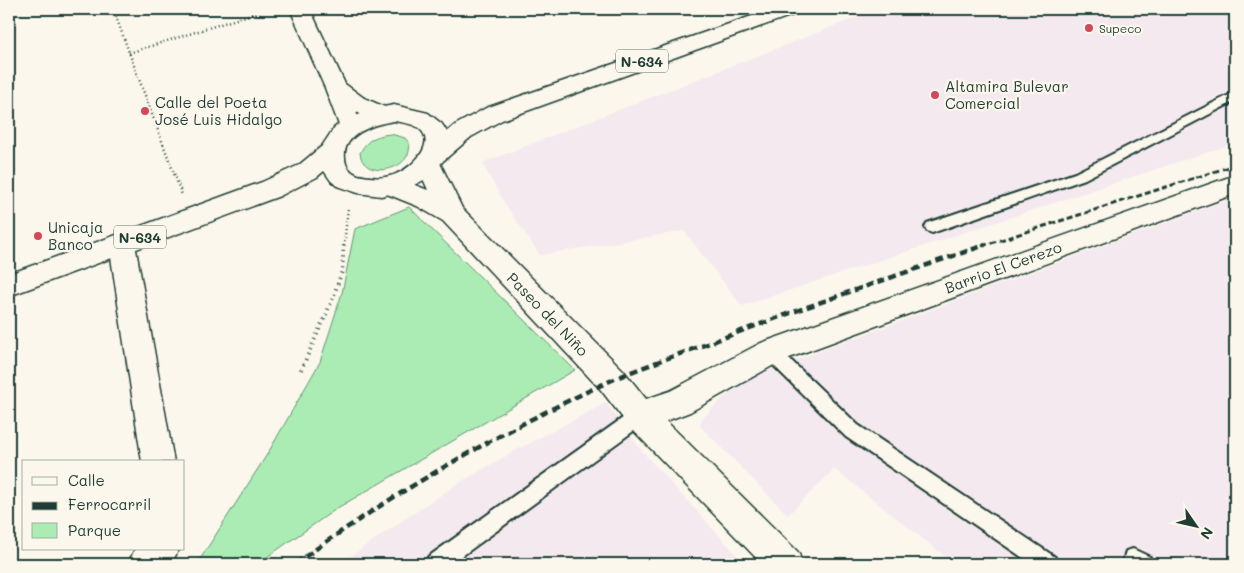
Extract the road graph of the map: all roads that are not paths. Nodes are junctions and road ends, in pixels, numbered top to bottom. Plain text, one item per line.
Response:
1 (300, 9) edge
2 (791, 9) edge
3 (336, 88) junction
4 (1235, 96) edge
5 (379, 114) junction
6 (494, 114) junction
7 (430, 124) junction
8 (350, 127) junction
9 (333, 150) junction
10 (433, 159) junction
11 (350, 182) junction
12 (1235, 184) edge
13 (391, 185) junction
14 (271, 189) junction
15 (452, 214) junction
16 (932, 227) dead end
17 (122, 244) junction
18 (9, 285) edge
19 (771, 352) junction
20 (640, 416) junction
21 (158, 460) edge
22 (161, 550) edge
23 (145, 564) edge
24 (435, 564) edge
25 (786, 564) edge
26 (1048, 564) edge
27 (1131, 564) edge
28 (1143, 564) edge

1 - 3 main road
2 - 6 main road, N-634
3 - 5 main road
3 - 8 main road
4 - 16 lane
5 - 7 main road, N-634
5 - 8 main road, N-634
6 - 7 main road, N-634
6 - 10 main road, N-634
7 - 10 main road
8 - 9 main road, N-634
9 - 11 main road
9 - 14 main road, N-634
10 - 13 main road, N-634
10 - 15 main road, Paseo del Niño
11 - 13 main road, N-634
11 - 14 main road, N-634
12 - 19 main road, Barrio El Cerezo
13 - 15 main road, Paseo del Niño
14 - 17 main road, N-634
15 - 20 main road, Paseo del Niño
17 - 18 main road, N-634
17 - 21 main road
19 - 20 main road, Barrio El Cerezo
19 - 26 lane
20 - 24 lane
20 - 25 main road, Paseo del Niño
22 - 23 main road
27 - 28 lane

